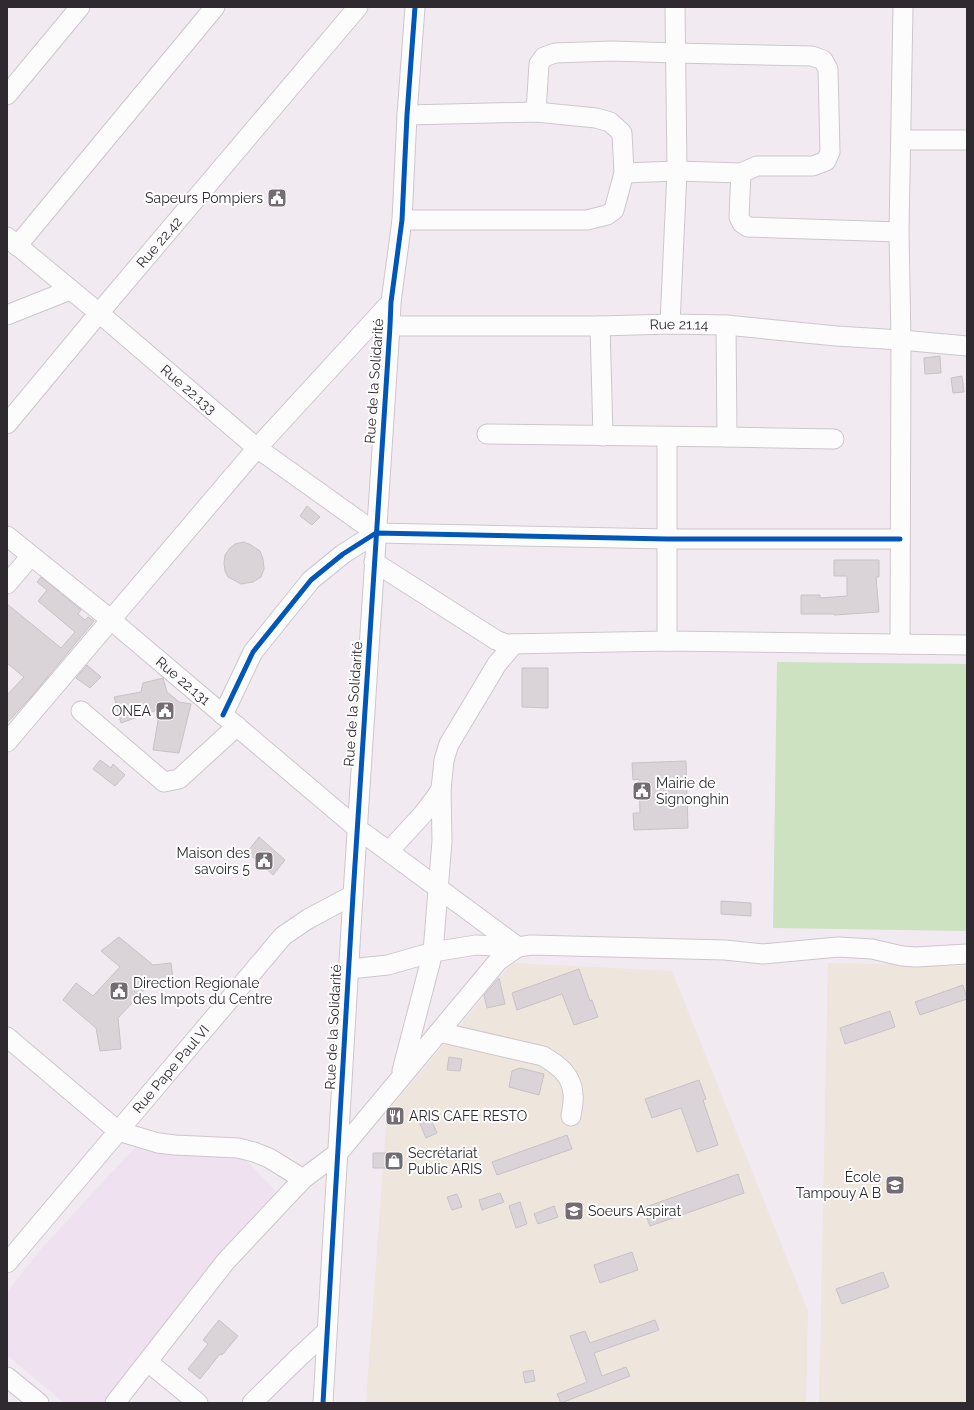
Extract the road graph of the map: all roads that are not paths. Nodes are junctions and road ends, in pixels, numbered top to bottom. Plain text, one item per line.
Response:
1 (80, 7) edge
2 (215, 7) edge
3 (358, 7) edge
4 (415, 7) edge
5 (675, 7) edge
6 (903, 7) edge
7 (676, 54) junction
8 (7, 95) edge
9 (536, 112) junction
10 (407, 115) junction
11 (901, 140) junction
12 (967, 140) edge
13 (677, 171) junction
14 (624, 173) junction
15 (741, 173) junction
16 (402, 220) junction
17 (899, 232) junction
18 (12, 241) edge
19 (70, 290) junction
20 (391, 302) junction
21 (99, 313) junction
22 (7, 314) edge
23 (670, 324) junction
24 (726, 325) junction
25 (390, 326) junction
26 (600, 326) junction
27 (901, 340) junction
28 (967, 346) edge
29 (7, 424) edge
30 (487, 434) dead end
31 (603, 436) junction
32 (667, 437) junction
33 (727, 437) junction
34 (834, 440) dead end
35 (256, 448) junction
36 (376, 532) junction
37 (7, 536) edge
38 (667, 539) junction
39 (900, 539) junction
40 (31, 556) junction
41 (374, 562) junction
42 (7, 584) edge
43 (110, 619) junction
44 (667, 641) junction
45 (514, 644) junction
46 (900, 644) junction
47 (967, 645) edge
48 (81, 711) dead end
49 (230, 721) junction
50 (7, 742) edge
51 (440, 789) junction
52 (358, 829) junction
53 (389, 851) junction
54 (439, 888) junction
55 (353, 895) junction
56 (518, 947) junction
57 (433, 952) junction
58 (967, 954) edge
59 (349, 969) junction
60 (439, 1032) junction
61 (7, 1037) edge
62 (401, 1077) junction
63 (571, 1116) dead end
64 (118, 1131) junction
65 (339, 1152) junction
66 (303, 1179) junction
67 (7, 1263) edge
68 (326, 1332) junction
69 (148, 1362) junction
70 (7, 1376) edge
71 (39, 1403) edge
72 (115, 1403) edge
73 (198, 1403) edge
74 (252, 1403) edge
75 (323, 1403) edge

1 - 8 street
2 - 18 street
3 - 21 street, Rue 22.42
4 - 10 street, Rue de la Solidarité
5 - 7 street
6 - 11 street
7 - 9 street
7 - 13 street
7 - 15 street
9 - 10 street
9 - 14 street
10 - 16 street, Rue de la Solidarité
11 - 12 street
11 - 17 street
13 - 14 street
13 - 15 street
13 - 23 street
14 - 16 street
15 - 17 street
16 - 20 street, Rue de la Solidarité
17 - 27 street
18 - 19 street, Rue 22.133
19 - 21 street, Rue 22.133
19 - 22 street
20 - 25 street, Rue de la Solidarité
20 - 35 street
21 - 29 street, Rue 22.42
21 - 35 street, Rue 22.133
23 - 24 street, Rue 21.14
23 - 26 street, Rue 21.14
24 - 27 street, Rue 21.14
24 - 33 street
25 - 26 street, Rue 21.14
25 - 36 street, Rue de la Solidarité
26 - 31 street
27 - 28 street, Rue 21.14
27 - 39 street
30 - 31 street
31 - 32 street
32 - 33 street
32 - 38 street
33 - 34 street
35 - 36 street, Rue 22.133
35 - 43 street
36 - 38 street
36 - 41 street, Rue de la Solidarité
36 - 49 street
37 - 40 street, Rue 22.131
38 - 39 street
38 - 44 street
39 - 46 street
40 - 42 street
40 - 43 street, Rue 22.131
41 - 45 street
41 - 52 street, Rue de la Solidarité
43 - 49 street, Rue 22.131
43 - 50 street
44 - 45 street
44 - 46 street
45 - 51 street
46 - 47 street
48 - 49 street
49 - 52 street, Rue 22.131
51 - 53 street
51 - 54 street
52 - 53 street, Rue 22.131
52 - 55 street, Rue de la Solidarité
53 - 54 street, Rue 22.131
54 - 56 street, Rue 22.131
54 - 57 street
55 - 59 street, Rue de la Solidarité
55 - 64 street, Rue Pape Paul VI
56 - 57 street
56 - 58 street
56 - 60 street
57 - 59 street
57 - 62 street
59 - 65 street, Rue de la Solidarité
60 - 62 street
60 - 63 street
61 - 64 street
62 - 65 street
64 - 66 street
64 - 67 street, Rue Pape Paul VI
65 - 66 street
65 - 68 street, Rue de la Solidarité
66 - 69 street
68 - 74 street
68 - 75 street, Rue de la Solidarité
69 - 72 street
69 - 73 street
70 - 71 street

